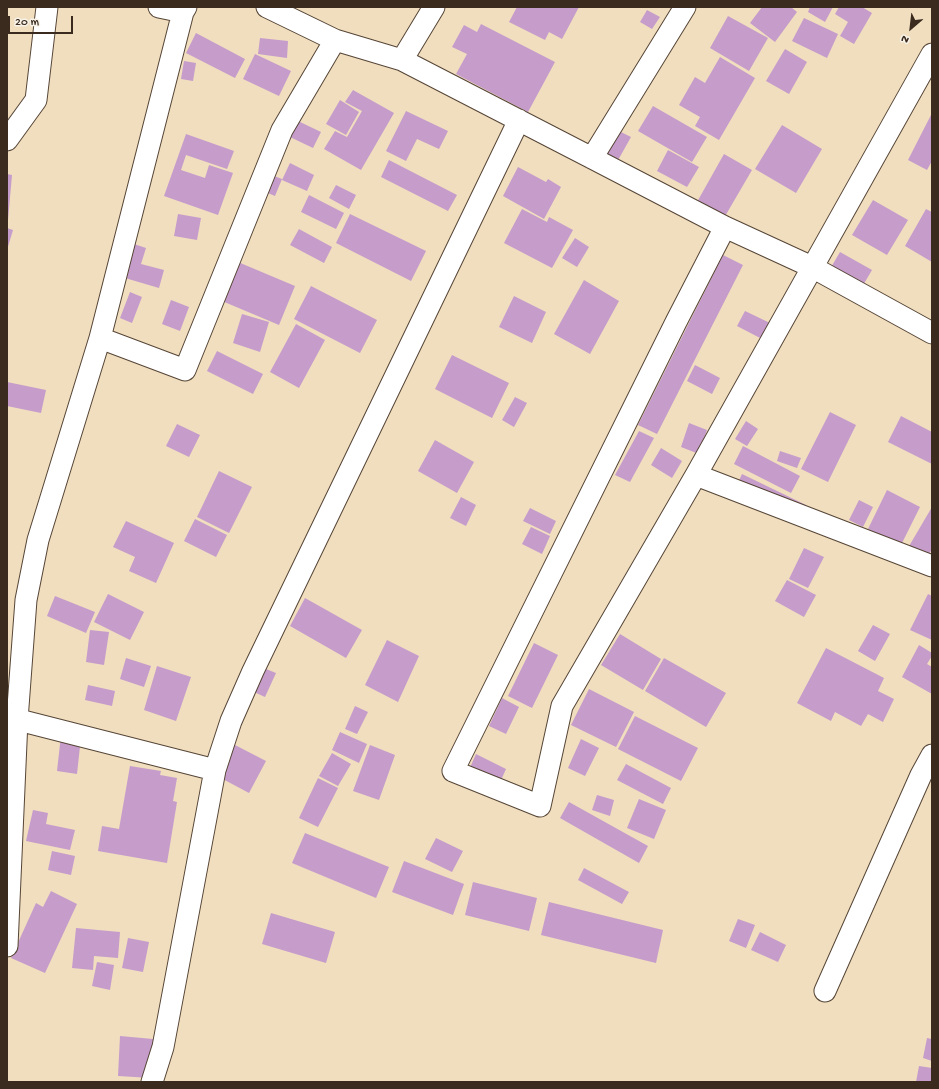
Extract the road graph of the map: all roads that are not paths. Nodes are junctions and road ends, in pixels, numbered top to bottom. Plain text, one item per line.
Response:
1 (46, 7) edge
2 (159, 7) edge
3 (267, 7) edge
4 (434, 7) edge
5 (685, 7) edge
6 (184, 10) edge
7 (335, 40) junction
8 (932, 54) edge
9 (402, 60) junction
10 (518, 120) junction
11 (7, 140) edge
12 (592, 158) junction
13 (724, 227) junction
14 (812, 267) junction
15 (932, 333) edge
16 (100, 338) junction
17 (696, 474) junction
18 (932, 566) edge
19 (12, 718) edge
20 (932, 755) edge
21 (215, 770) junction
22 (927, 778) edge
23 (7, 946) edge
24 (825, 991) dead end
25 (152, 1082) edge

1 - 11 street
2 - 6 street
3 - 7 street
4 - 9 street
5 - 12 street
6 - 16 street
7 - 9 street
7 - 16 street
8 - 14 street
9 - 10 street
10 - 12 street
10 - 21 street
12 - 13 street
13 - 14 street
13 - 17 street
14 - 15 street
14 - 17 street
16 - 19 street
17 - 18 street
19 - 21 street
19 - 23 street
20 - 22 street
21 - 25 street
22 - 24 street

